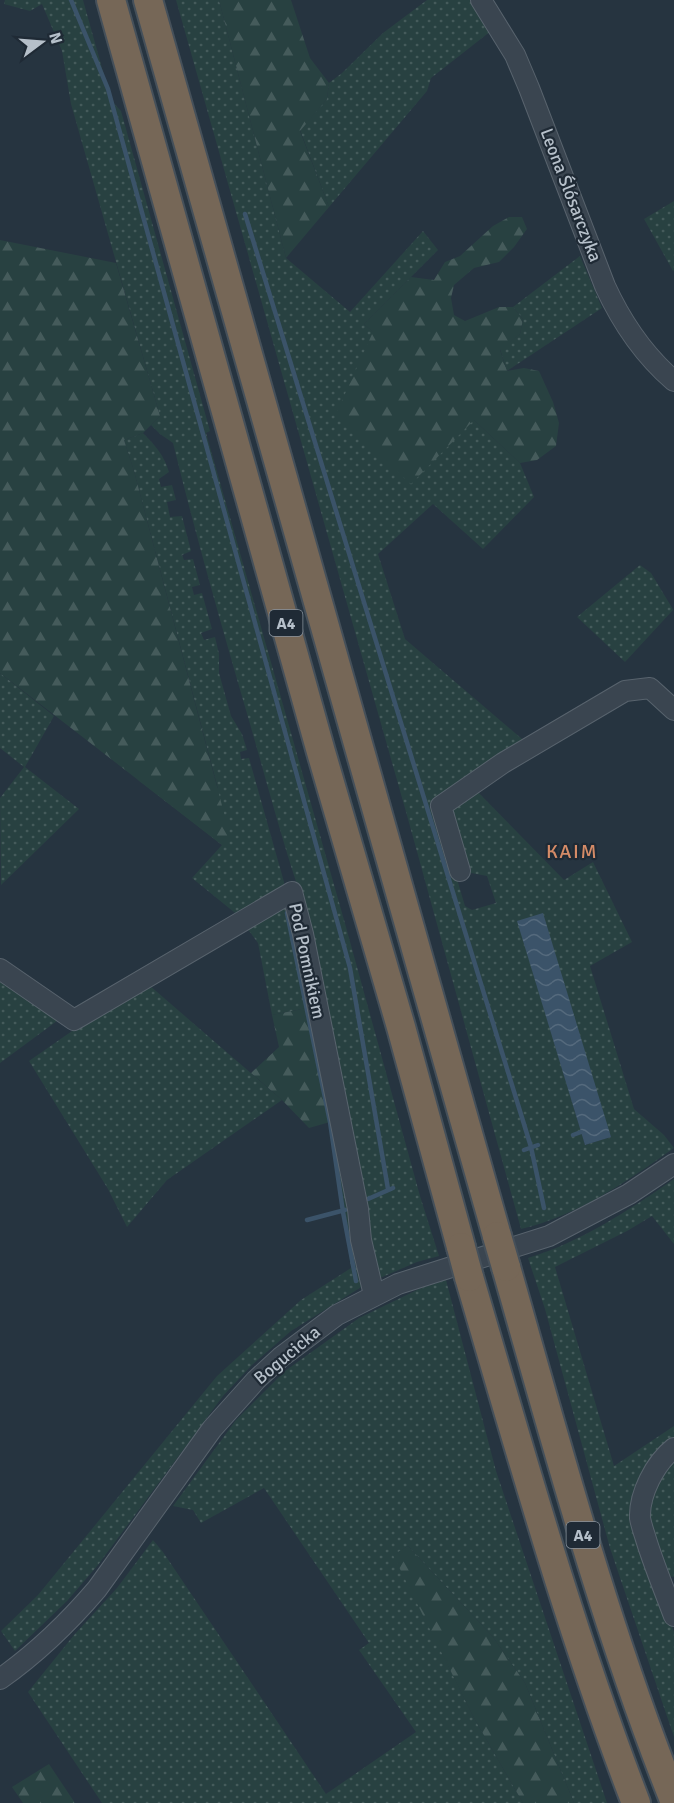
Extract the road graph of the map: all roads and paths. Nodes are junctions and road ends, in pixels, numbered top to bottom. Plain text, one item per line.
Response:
1 (111, 0) edge
2 (148, 0) edge
3 (481, 0) edge
4 (674, 381) edge
5 (674, 710) edge
6 (460, 872) dead end
7 (0, 969) edge
8 (674, 1164) edge
9 (374, 1295) junction
10 (674, 1448) edge
11 (674, 1616) edge
12 (0, 1679) edge
13 (674, 1800) edge
14 (636, 1803) edge

1 - 14 highway, A4, bridge
2 - 13 highway, A4, bridge
3 - 4 street, Leona Ślósarczyka
5 - 6 street
7 - 9 street, Pod Pomnikiem
8 - 9 street, Bogucicka
9 - 12 street, Bogucicka
10 - 11 street

